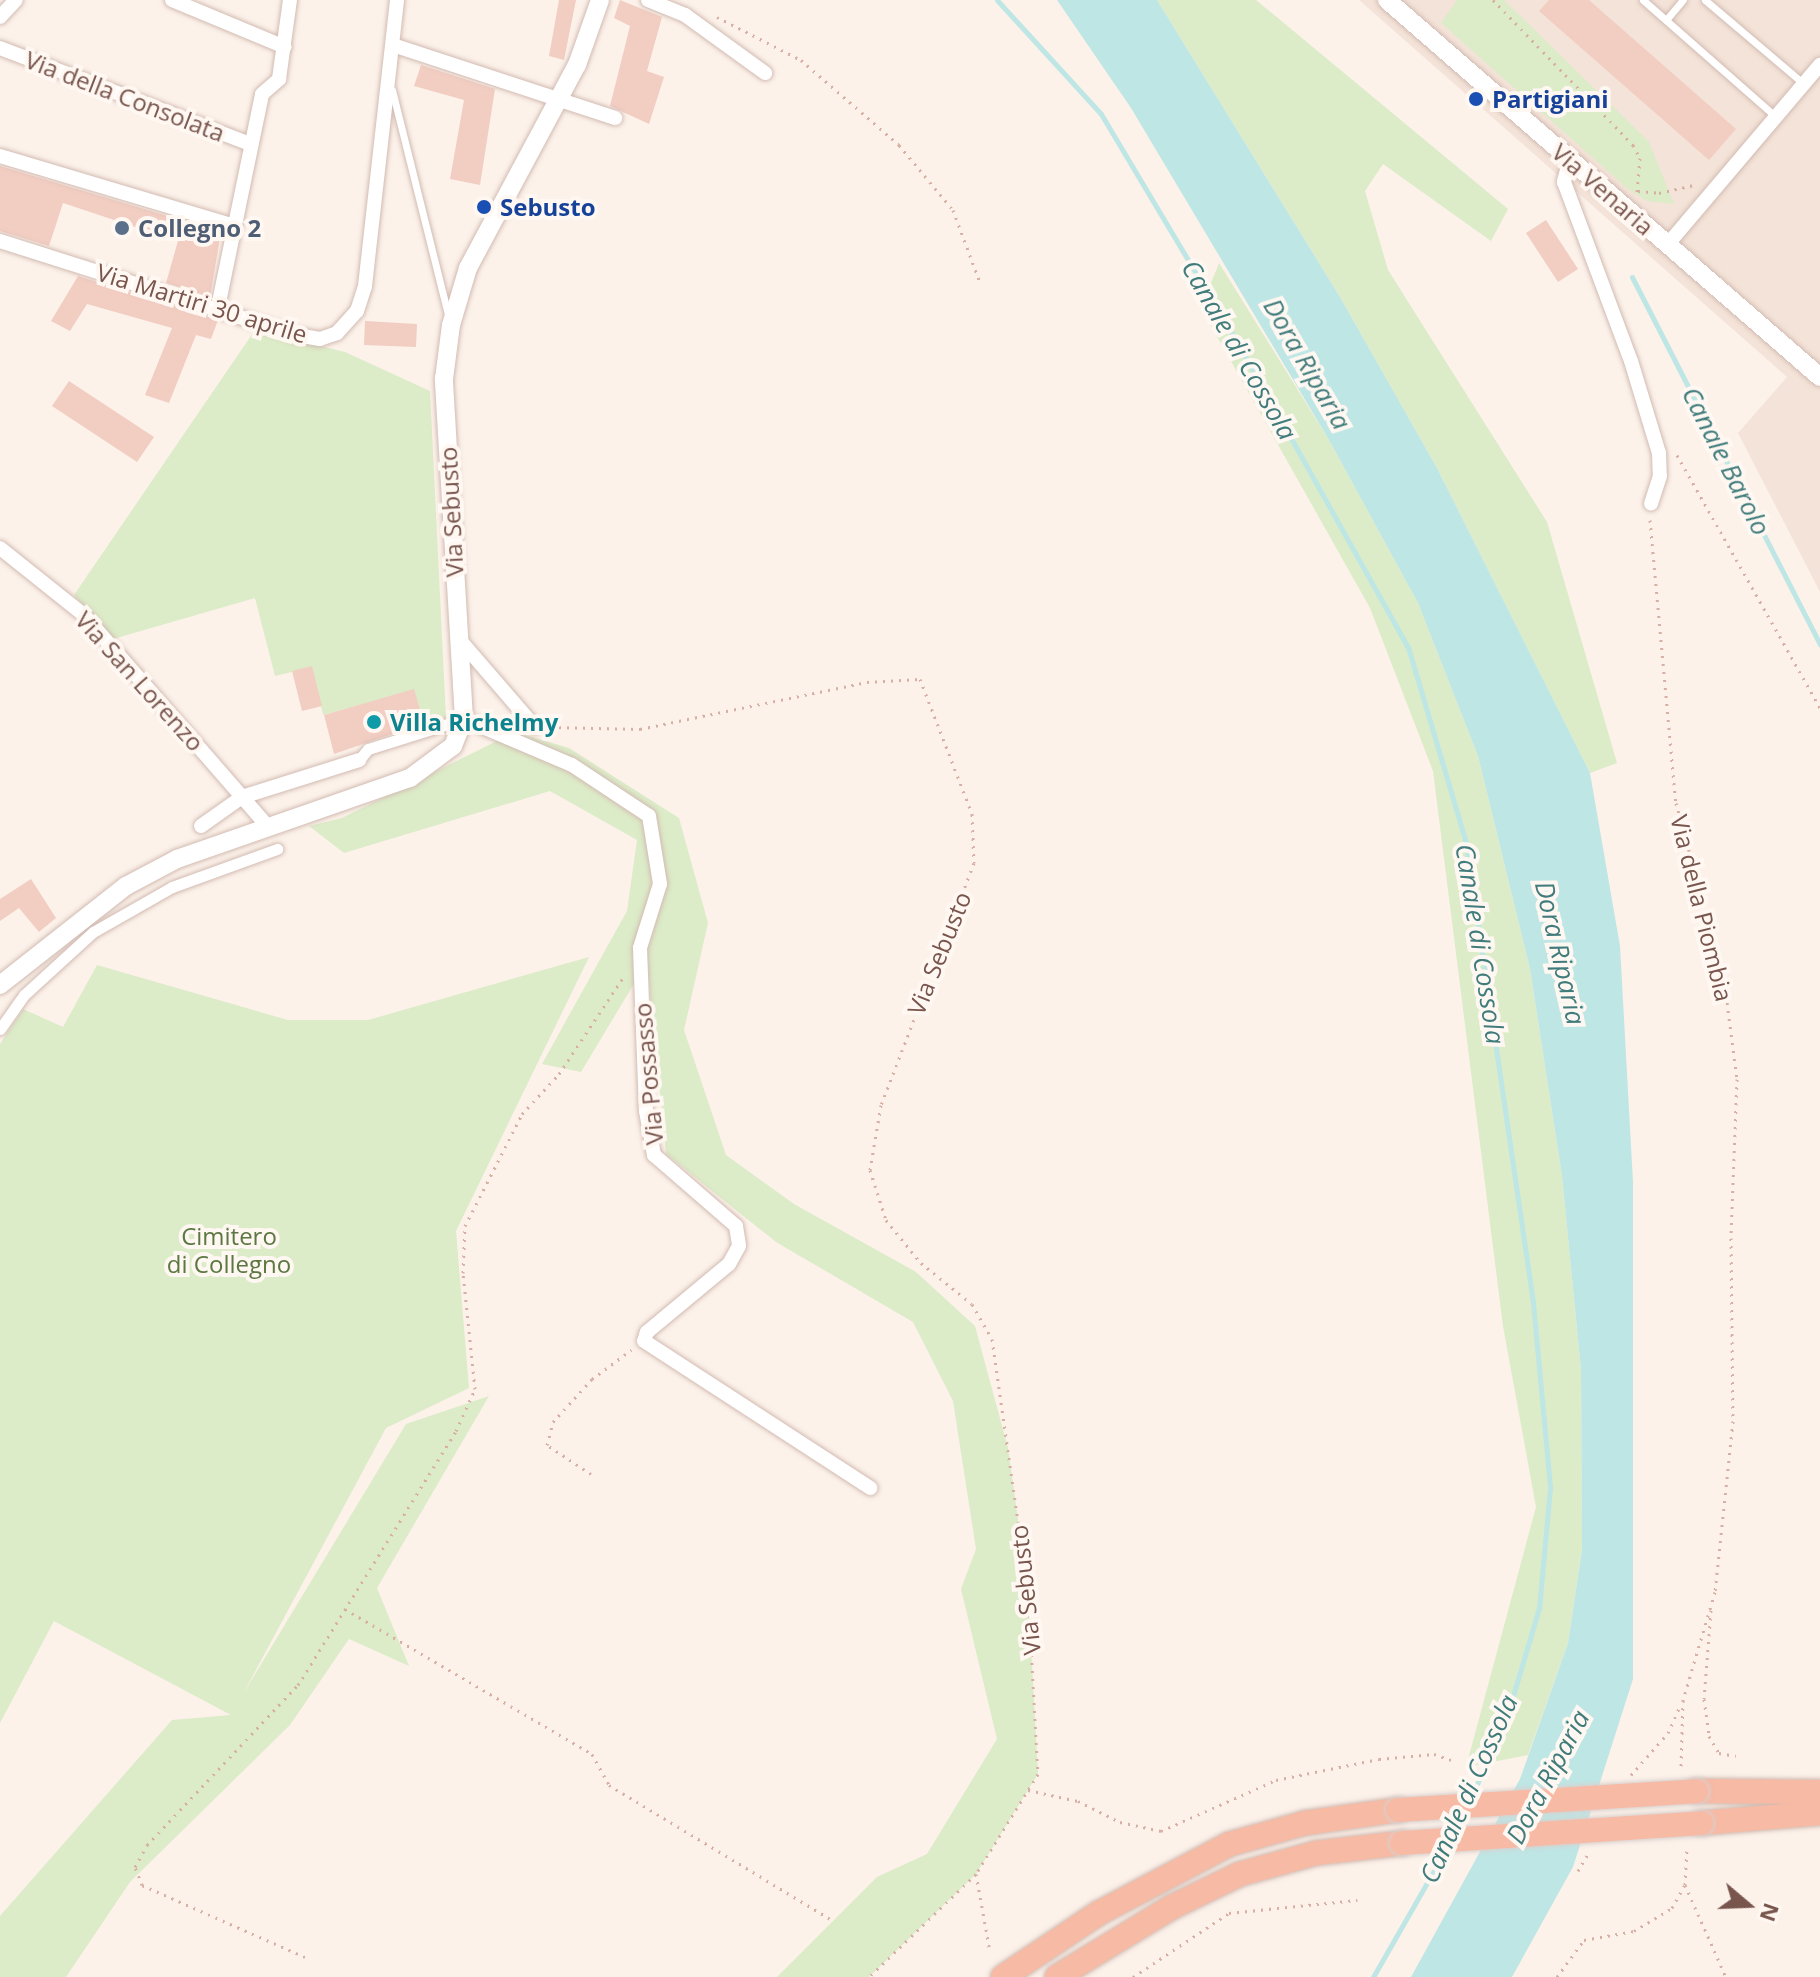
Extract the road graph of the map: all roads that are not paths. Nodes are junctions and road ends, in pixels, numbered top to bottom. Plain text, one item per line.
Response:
1 (16, 0) edge
2 (172, 0) edge
3 (290, 0) edge
4 (397, 0) edge
5 (600, 0) edge
6 (648, 0) edge
7 (1387, 0) edge
8 (1643, 0) edge
9 (1683, 0) edge
10 (1705, 0) edge
11 (0, 17) edge
12 (1666, 20) junction
13 (393, 45) junction
14 (285, 47) junction
15 (0, 48) edge
16 (1820, 65) edge
17 (765, 73) dead end
18 (389, 80) junction
19 (1804, 84) junction
20 (560, 96) junction
21 (1776, 117) junction
22 (615, 118) dead end
23 (250, 144) junction
24 (0, 156) edge
25 (1570, 159) junction
26 (232, 225) junction
27 (7, 243) edge
28 (1668, 244) junction
29 (218, 307) junction
30 (451, 325) junction
31 (1820, 377) edge
32 (1651, 504) road end
33 (0, 548) edge
34 (459, 639) junction
35 (464, 719) junction
36 (535, 727) road end
37 (359, 760) joint
38 (242, 797) junction
39 (201, 826) dead end
40 (268, 827) junction
41 (277, 849) dead end
42 (0, 985) edge
43 (0, 1029) edge
44 (870, 1488) dead end
45 (1820, 1782) edge
46 (1771, 1790) junction
47 (1820, 1792) edge
48 (1820, 1813) edge
49 (1765, 1820) junction
50 (1820, 1824) edge
51 (1003, 1977) edge
52 (1057, 1977) edge

1 - 11 street
2 - 14 street
3 - 14 street
4 - 13 street, Via Martiri 30 aprile
5 - 20 street, Via Sebusto
6 - 17 street
7 - 25 street, Via Venaria
8 - 12 lane
9 - 12 lane
10 - 19 lane
12 - 21 lane
13 - 18 street, Via Martiri 30 aprile
13 - 20 street
14 - 23 street
15 - 23 street, Via della Consolata
16 - 19 street
18 - 29 street, Via Martiri 30 aprile
18 - 30 lane, Via Sebusto
19 - 21 street
20 - 22 street
20 - 30 street, Via Sebusto
21 - 28 street
23 - 26 street
24 - 26 street
25 - 28 street, Via Venaria
25 - 32 street
26 - 29 street
27 - 29 street, Via Martiri 30 aprile
28 - 31 street, Via Venaria
30 - 34 street, Via Sebusto
33 - 38 street, Via San Lorenzo
34 - 35 street, Via Sebusto
34 - 36 street
35 - 37 street
35 - 40 street
35 - 44 street, Via Possasso
37 - 38 street
38 - 39 street
38 - 40 street, Via San Lorenzo
40 - 42 street
41 - 43 street
45 - 46 highway
46 - 47 highway
46 - 51 highway, bridge
48 - 49 highway
49 - 50 highway
49 - 52 highway, bridge

